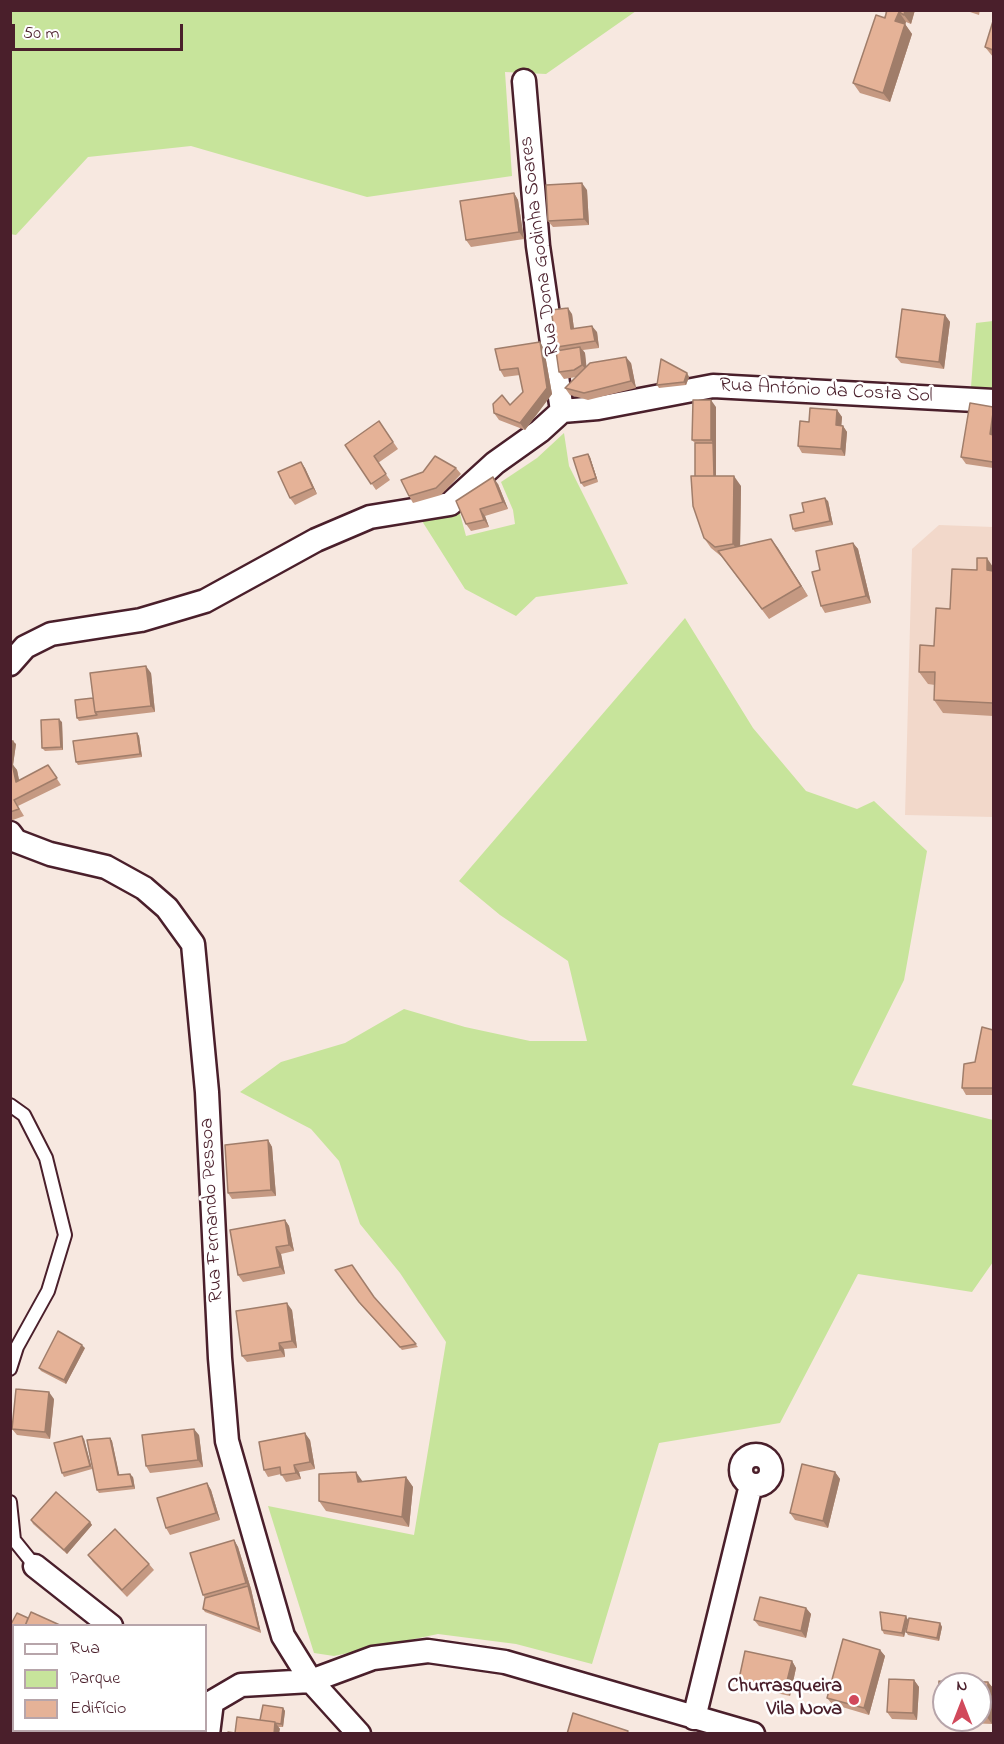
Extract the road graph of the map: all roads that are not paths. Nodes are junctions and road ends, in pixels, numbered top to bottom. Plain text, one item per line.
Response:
1 (524, 81) dead end
2 (993, 401) edge
3 (562, 411) junction
4 (10, 664) edge
5 (10, 833) edge
6 (10, 1105) edge
7 (10, 1369) edge
8 (751, 1485) dead end
9 (10, 1502) edge
10 (12, 1538) edge
11 (36, 1566) joint
12 (108, 1624) edge
13 (311, 1681) junction
14 (209, 1699) edge
15 (694, 1718) junction
16 (208, 1734) edge
17 (359, 1734) edge
18 (753, 1734) edge

1 - 3 street, Rua Dona Godinha Soares
2 - 3 street, Rua António da Costa Sol
3 - 4 street
5 - 13 street, Rua Fernando Pessoa
6 - 7 lane
8 - 15 street
9 - 10 lane
10 - 11 lane
11 - 12 street
13 - 14 street
13 - 15 street
13 - 17 street, Rua Fernando Pessoa
14 - 16 street
15 - 18 street

